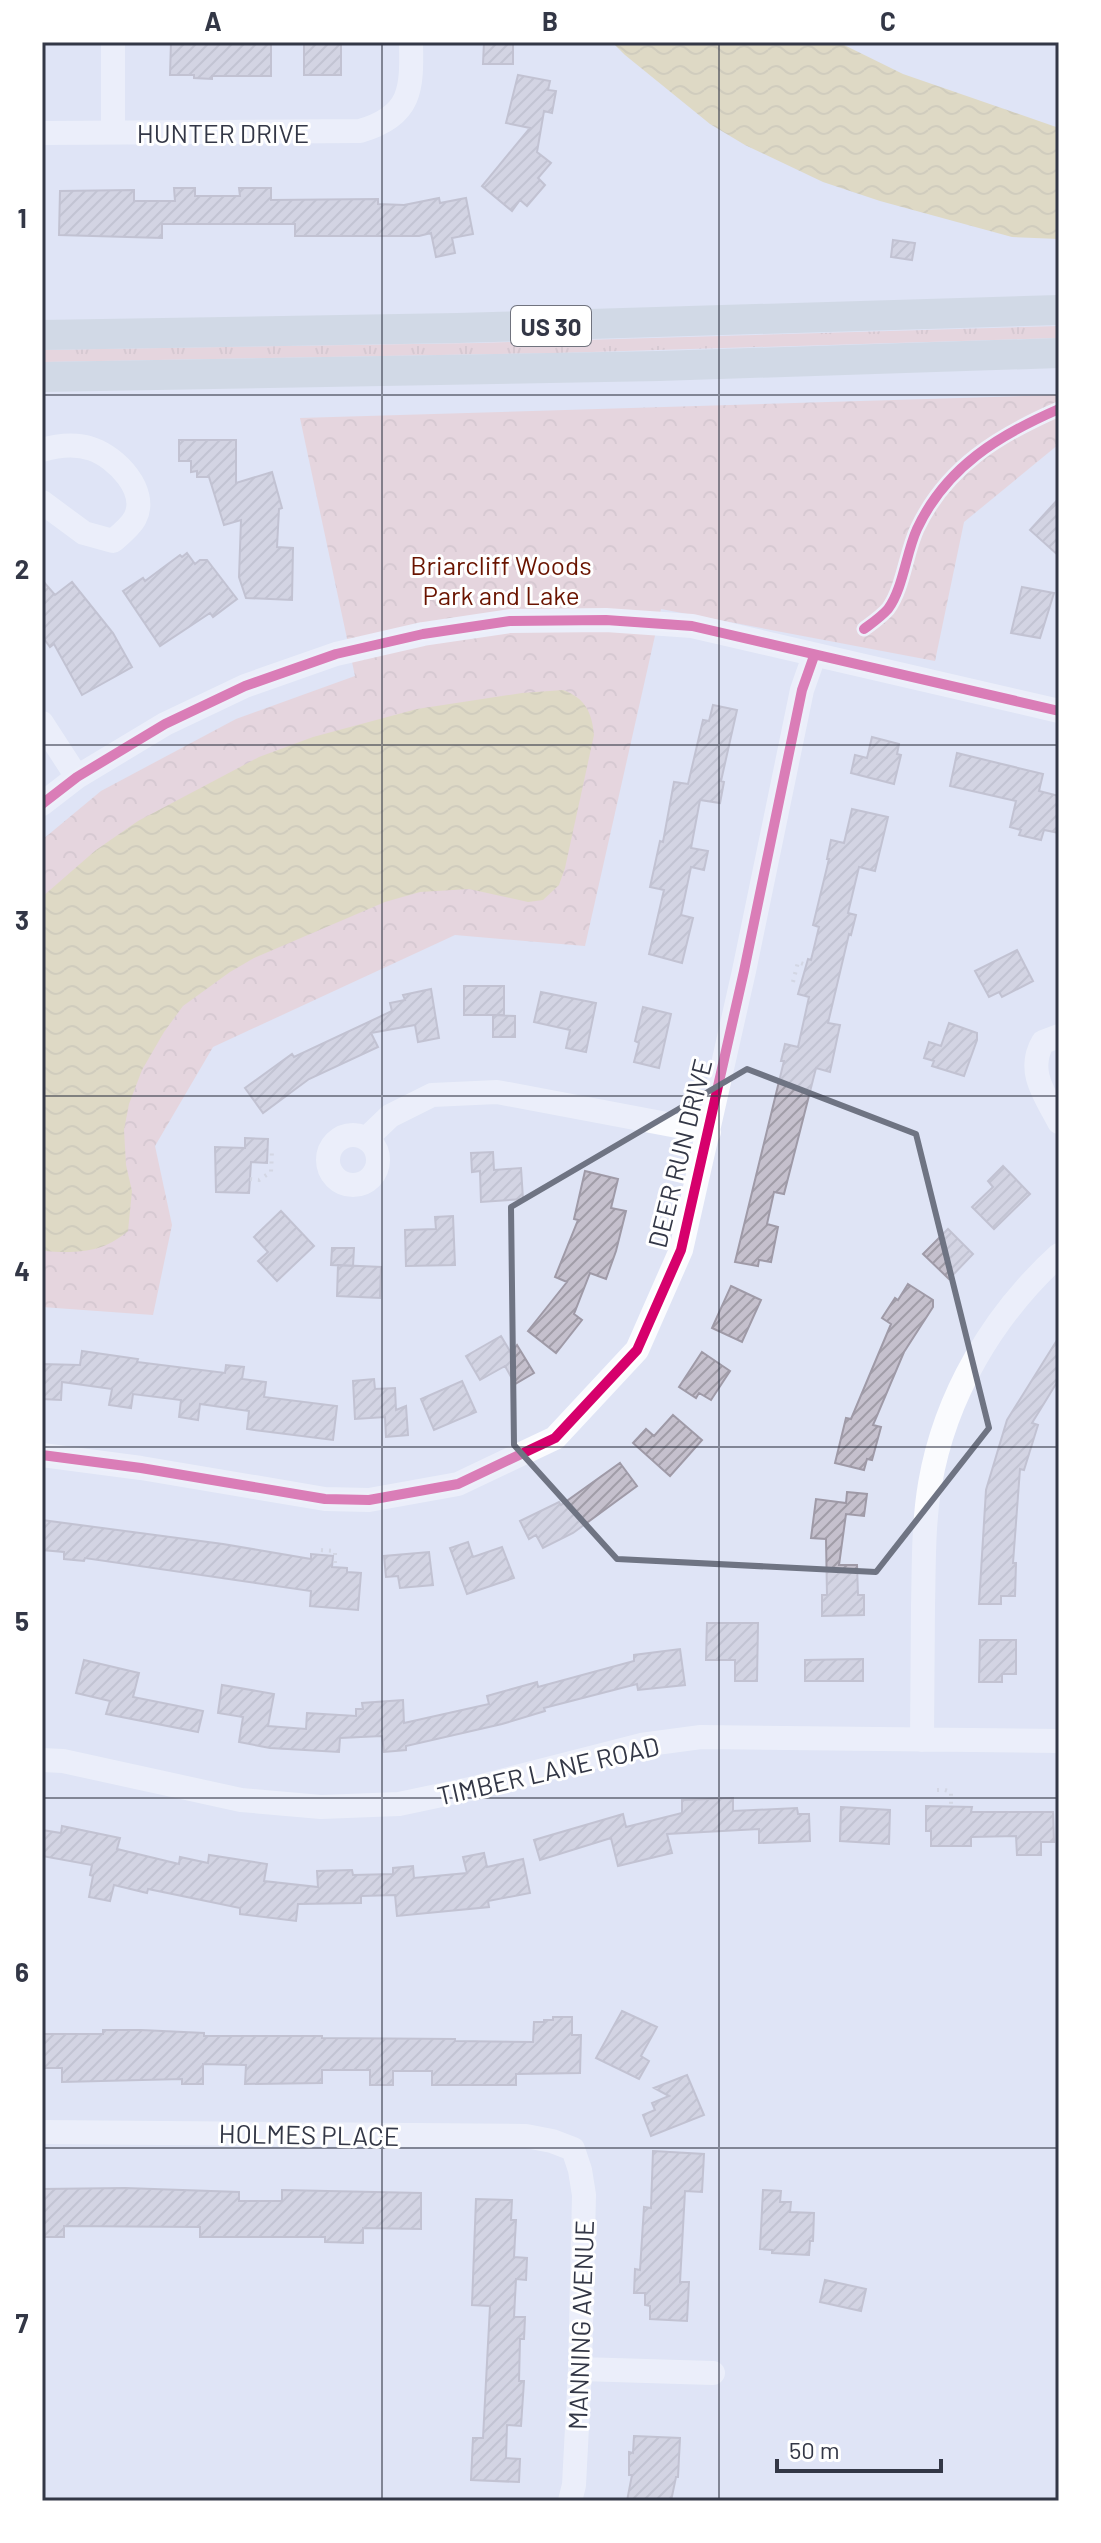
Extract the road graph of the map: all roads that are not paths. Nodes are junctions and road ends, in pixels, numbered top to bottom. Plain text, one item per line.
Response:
1 (113, 42) edge
2 (411, 42) edge
3 (113, 132) junction
4 (42, 133) edge
5 (1059, 310) edge
6 (42, 335) edge
7 (1059, 353) edge
8 (42, 377) edge
9 (42, 450) edge
10 (42, 502) edge
11 (814, 656) junction
12 (1059, 711) edge
13 (42, 723) edge
14 (77, 777) junction
15 (42, 804) edge
16 (1059, 1036) edge
17 (1059, 1122) edge
18 (709, 1132) junction
19 (367, 1138) dead end
20 (1059, 1255) edge
21 (42, 1455) edge
22 (922, 1740) junction
23 (1059, 1741) edge
24 (42, 1760) edge
25 (42, 2132) edge
26 (573, 2149) joint
27 (580, 2369) junction
28 (713, 2373) dead end
29 (570, 2501) edge

1 - 3 street
2 - 3 street, HUNTER DRIVE
3 - 4 street, HUNTER DRIVE
5 - 6 main road, US 30
7 - 8 main road, US 30
9 - 10 street
11 - 12 street
11 - 14 street
11 - 18 street, DEER RUN DRIVE
13 - 14 street
14 - 15 street
16 - 17 street
18 - 19 street
18 - 21 street, DEER RUN DRIVE
20 - 22 street
22 - 23 street, TIMBER LANE ROAD
22 - 24 street, TIMBER LANE ROAD
25 - 26 street, HOLMES PLACE
26 - 27 street, MANNING AVENUE
27 - 28 street
27 - 29 street, MANNING AVENUE

